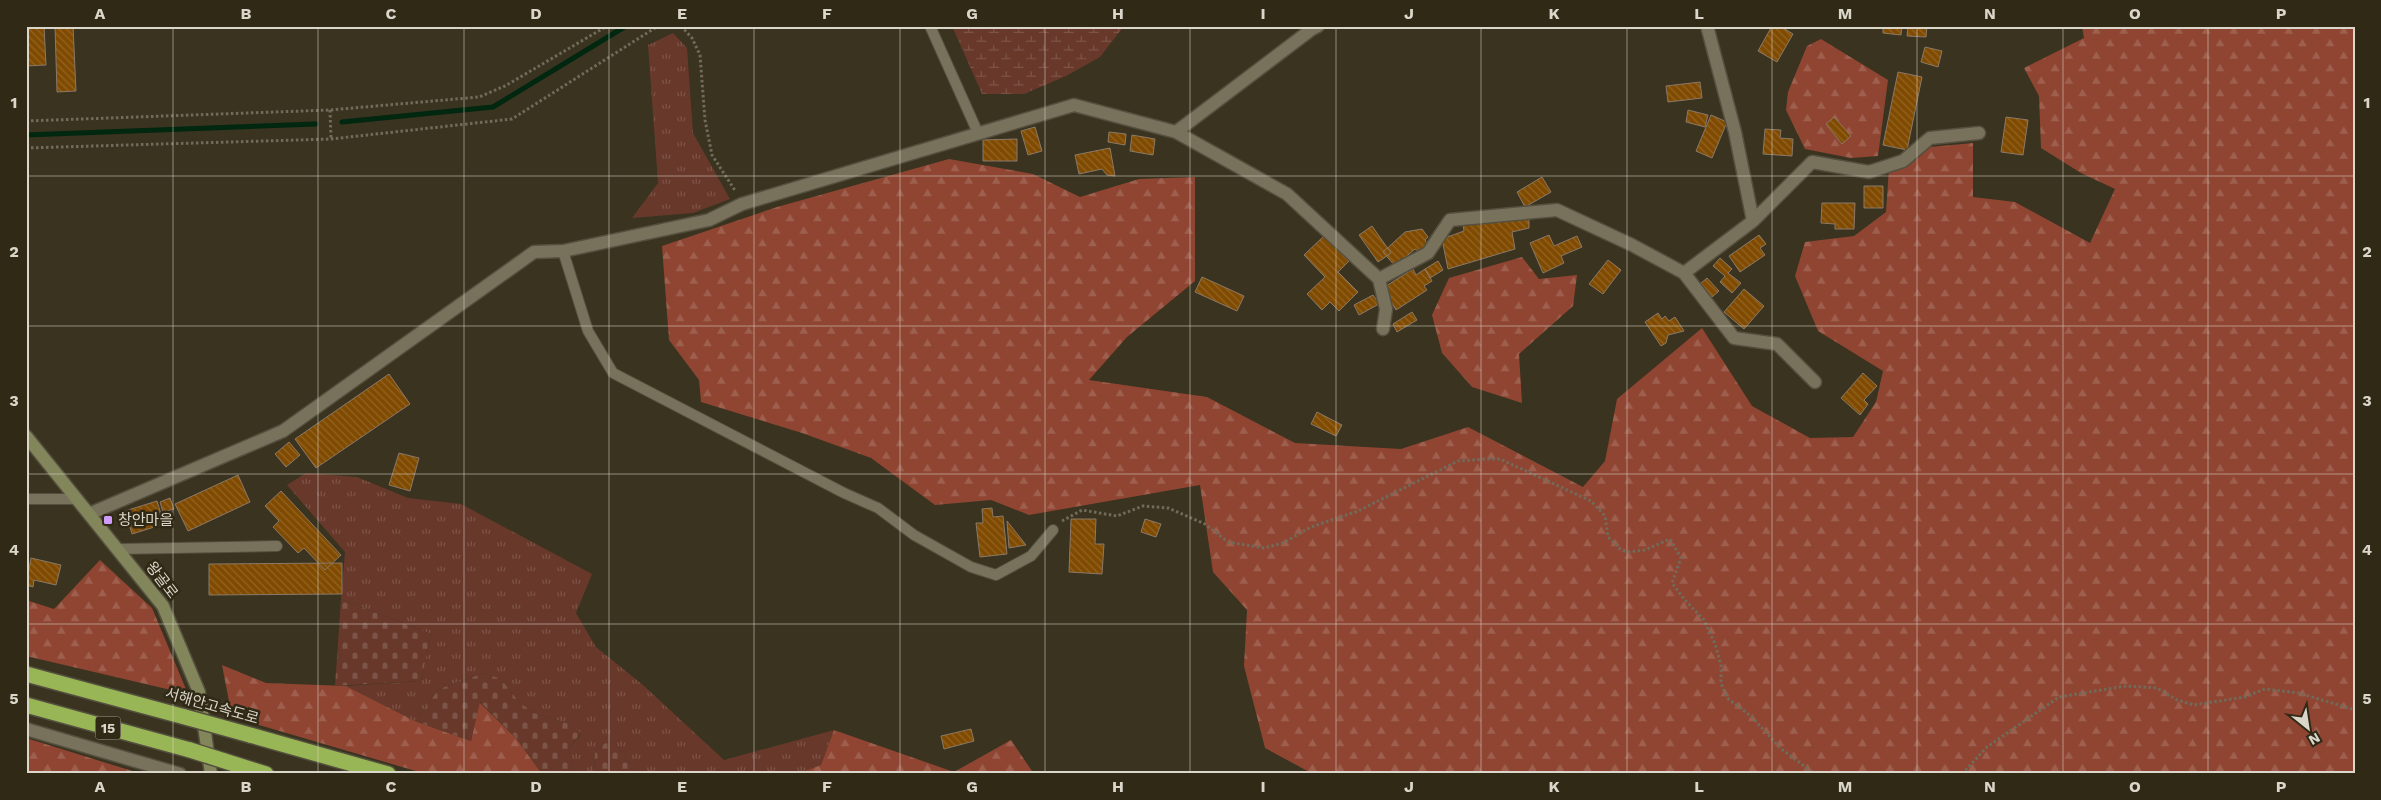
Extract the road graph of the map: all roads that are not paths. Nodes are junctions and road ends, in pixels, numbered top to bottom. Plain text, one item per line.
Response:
1 (930, 26) edge
2 (1318, 26) edge
3 (1707, 26) edge
4 (1176, 132) junction
5 (978, 133) junction
6 (1979, 133) dead end
7 (1754, 221) junction
8 (563, 251) junction
9 (1684, 273) junction
10 (1379, 279) junction
11 (1383, 329) dead end
12 (1815, 382) dead end
13 (26, 436) edge
14 (77, 498) junction
15 (26, 499) edge
16 (89, 514) junction
17 (1053, 530) road end
18 (277, 546) dead end
19 (118, 549) junction
20 (26, 674) edge
21 (26, 705) edge
22 (26, 729) edge
23 (260, 772) edge
24 (180, 774) edge
25 (210, 774) edge
26 (388, 774) edge

1 - 5 lane
2 - 4 street
3 - 7 street
4 - 5 street
4 - 10 street
5 - 8 street
6 - 7 street
7 - 9 street
8 - 16 street
8 - 17 lane
9 - 10 street
9 - 12 street
10 - 11 street
13 - 14 main road, 왕골로
14 - 15 lane
14 - 16 main road, 왕골로
16 - 19 main road, 왕골로
18 - 19 lane
19 - 25 main road, 왕골로
20 - 26 highway, 서해안고속도로 / 15, bridge
21 - 23 highway, 15, bridge
22 - 24 street

